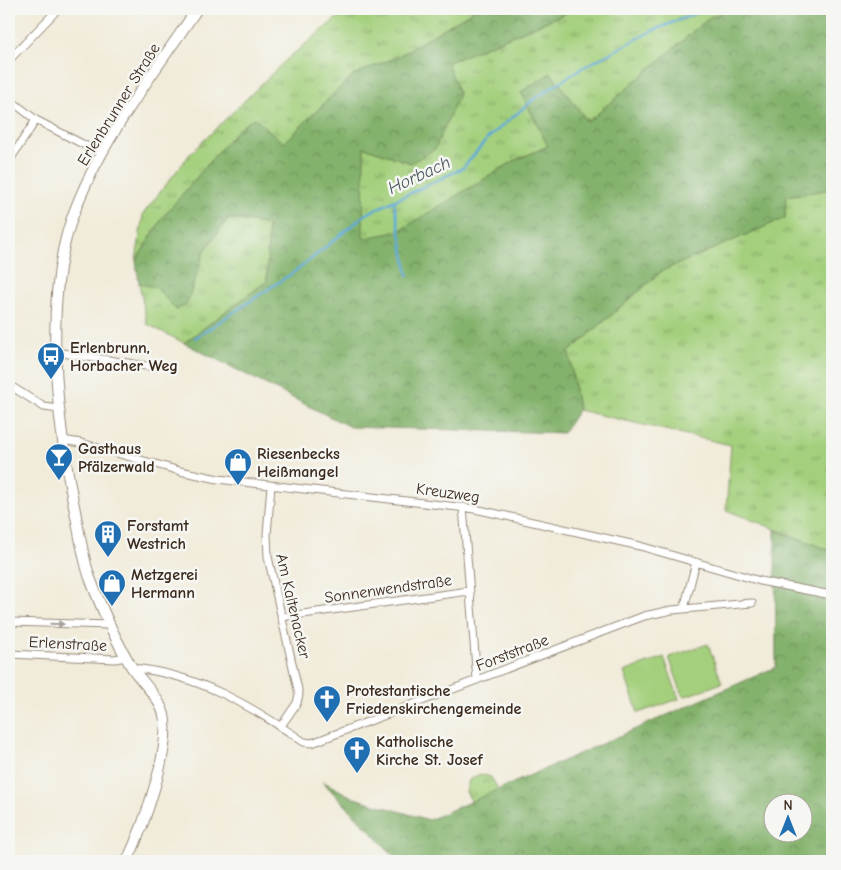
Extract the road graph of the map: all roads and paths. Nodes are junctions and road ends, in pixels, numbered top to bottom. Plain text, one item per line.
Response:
1 (58, 9) edge
2 (197, 9) edge
3 (9, 60) edge
4 (9, 99) edge
5 (36, 120) junction
6 (102, 154) junction
7 (9, 161) edge
8 (56, 352) junction
9 (152, 367) dead end
10 (9, 385) edge
11 (59, 408) junction
12 (62, 440) junction
13 (271, 486) junction
14 (463, 507) junction
15 (696, 562) junction
16 (469, 591) junction
17 (826, 594) dead end
18 (752, 604) dead end
19 (684, 609) junction
20 (281, 617) junction
21 (9, 622) edge
22 (111, 625) junction
23 (9, 654) edge
24 (126, 657) junction
25 (132, 668) junction
26 (477, 680) junction
27 (281, 726) junction
28 (127, 861) edge

1 - 3 street
2 - 6 street, Erlenbrunner Straße
4 - 5 street
5 - 6 street
5 - 7 street
6 - 8 street, Erlenbrunner Straße
8 - 9 street
8 - 11 street, Erlenbrunner Straße
10 - 11 street
11 - 12 street, Erlenbrunner Straße
12 - 13 street, Kreuzweg
12 - 22 street, Erlenbrunner Straße
13 - 14 street, Kreuzweg
13 - 20 street, Am Kaltenacker
14 - 15 street, Kreuzweg
14 - 16 street
15 - 17 street, Kreuzweg
15 - 19 street
16 - 20 street, Sonnenwendstraße
16 - 26 street
18 - 19 street, Forststraße
19 - 26 street, Forststraße
20 - 27 street, Am Kaltenacker
21 -> 22 street
22 - 24 street, Erlenbrunner Straße
23 - 24 street, Erlenstraße
24 - 25 street, Erlenbrunner Straße
25 - 27 street, Forststraße
25 - 28 street, Erlenbrunner Straße
26 - 27 street, Forststraße

